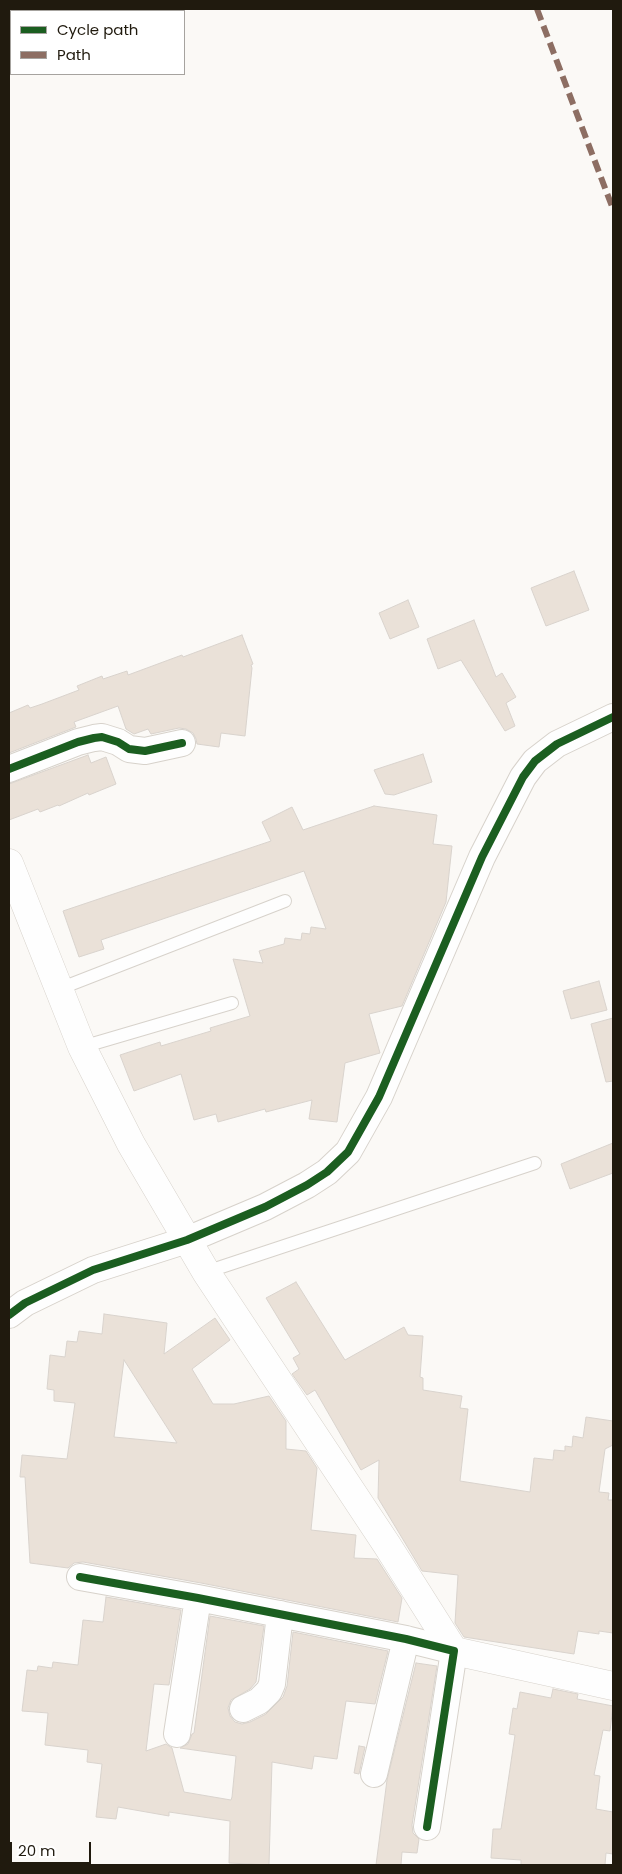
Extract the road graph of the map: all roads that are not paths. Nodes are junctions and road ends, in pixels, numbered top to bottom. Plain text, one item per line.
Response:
1 (613, 717) edge
2 (182, 743) dead end
3 (9, 769) edge
4 (9, 863) edge
5 (285, 901) dead end
6 (59, 989) junction
7 (232, 1003) dead end
8 (82, 1047) junction
9 (535, 1163) dead end
10 (187, 1240) junction
11 (206, 1272) junction
12 (9, 1315) edge
13 (80, 1577) dead end
14 (198, 1598) junction
15 (280, 1614) junction
16 (406, 1639) junction
17 (454, 1651) junction
18 (613, 1686) edge
19 (243, 1709) dead end
20 (177, 1734) dead end
21 (374, 1774) dead end
22 (427, 1827) dead end

1 - 10 street
2 - 3 street
4 - 6 main road
5 - 6 lane
6 - 8 main road
7 - 8 lane
8 - 10 main road
9 - 11 lane
10 - 11 main road
10 - 12 street
11 - 17 main road
13 - 14 street
14 - 15 street
14 - 20 street
15 - 16 street
15 - 19 street
16 - 17 street
16 - 21 street
17 - 18 main road
17 - 22 street

